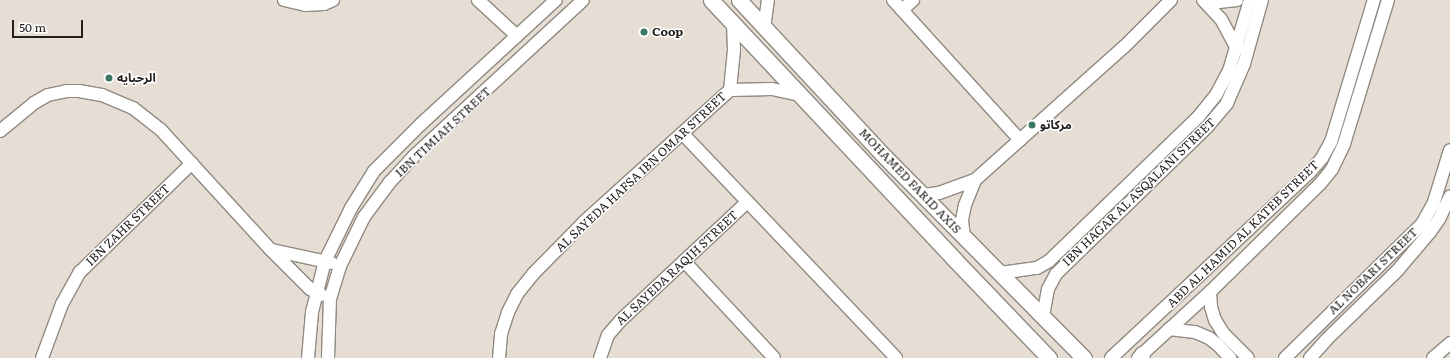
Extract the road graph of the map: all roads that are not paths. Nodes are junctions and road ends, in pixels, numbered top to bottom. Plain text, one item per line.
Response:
1 (284, 0) edge
2 (333, 0) edge
3 (478, 0) edge
4 (556, 0) edge
5 (583, 0) edge
6 (711, 0) edge
7 (739, 0) edge
8 (768, 0) edge
9 (893, 0) edge
10 (913, 0) edge
11 (1171, 0) edge
12 (1205, 0) edge
13 (1238, 0) edge
14 (1250, 0) edge
15 (1262, 0) edge
16 (1374, 0) edge
17 (1388, 0) edge
18 (902, 10) junction
19 (733, 23) junction
20 (764, 28) junction
21 (517, 36) junction
22 (1242, 48) junction
23 (730, 90) junction
24 (800, 95) junction
25 (0, 131) edge
26 (683, 134) junction
27 (1020, 140) junction
28 (1450, 150) edge
29 (192, 163) junction
30 (976, 180) junction
31 (1445, 184) edge
32 (923, 195) junction
33 (1450, 196) edge
34 (747, 202) junction
35 (964, 237) junction
36 (270, 249) junction
37 (1057, 253) junction
38 (325, 261) junction
39 (684, 261) junction
40 (1066, 263) junction
41 (340, 266) junction
42 (1000, 274) junction
43 (1210, 292) junction
44 (316, 293) junction
45 (330, 299) junction
46 (1043, 317) junction
47 (1169, 329) junction
48 (1450, 343) edge
49 (1046, 356) edge
50 (1140, 357) edge
51 (42, 358) edge
52 (308, 358) edge
53 (328, 358) edge
54 (499, 358) edge
55 (600, 358) edge
56 (774, 358) edge
57 (896, 358) edge
58 (1084, 358) edge
59 (1111, 358) edge
60 (1230, 358) edge
61 (1248, 358) edge
62 (1285, 358) edge
63 (1310, 358) edge
64 (1433, 358) edge

1 - 2 street
3 - 21 street
4 - 21 street, IBN TIMIAH STREET
5 - 41 street, IBN TIMIAH STREET
6 - 19 main road, MOHAMED FARID AXIS
7 - 20 main road, MOHAMED FARID AXIS
8 - 20 street
9 - 18 street
10 - 18 street
11 - 27 street
12 - 13 street
12 - 22 street
14 - 22 street, IBN HAGAR AL ASQALANI STREET
15 - 22 street, IBN HAGAR AL ASQALANI STREET
16 - 59 street, ABD AL HAMID AL KATEB STREET
17 - 43 street, ABD AL HAMID AL KATEB STREET
18 - 27 street
19 - 23 street
19 - 24 main road, MOHAMED FARID AXIS
20 - 32 main road, MOHAMED FARID AXIS
21 - 38 street, IBN TIMIAH STREET
22 - 37 street, IBN HAGAR AL ASQALANI STREET
22 - 40 street, IBN HAGAR AL ASQALANI STREET
23 - 24 street
23 - 26 street, AL SAYEDA HAFSA IBN OMAR STREET
24 - 49 main road, MOHAMED FARID AXIS
25 - 29 street
26 - 34 street
26 - 54 street, AL SAYEDA HAFSA IBN OMAR STREET
27 - 30 street
28 - 31 street, AL NOBARI STREET
29 - 36 street
29 - 51 street, IBN ZAHR STREET
30 - 32 street
30 - 35 street
31 - 62 street, AL NOBARI STREET
32 - 35 main road, MOHAMED FARID AXIS
33 - 63 street, AL NOBARI STREET
34 - 39 street, AL SAYEDA RAQIH STREET
34 - 57 street
35 - 42 main road, MOHAMED FARID AXIS
36 - 38 street
36 - 44 street
37 - 40 street
37 - 42 street, IBN HAGAR AL ASQALANI STREET
38 - 41 street
38 - 44 street, IBN TIMIAH STREET
39 - 55 street, AL SAYEDA RAQIH STREET
39 - 56 street
40 - 46 street, IBN HAGAR AL ASQALANI STREET
41 - 45 street, IBN TIMIAH STREET
42 - 46 main road, MOHAMED FARID AXIS
43 - 47 street, ABD AL HAMID AL KATEB STREET
43 - 61 street
44 - 45 street
44 - 52 street, IBN TIMIAH STREET
45 - 53 street, IBN TIMIAH STREET
46 - 58 main road, MOHAMED FARID AXIS
47 - 50 street, ABD AL HAMID AL KATEB STREET
47 - 60 street
48 - 64 street

